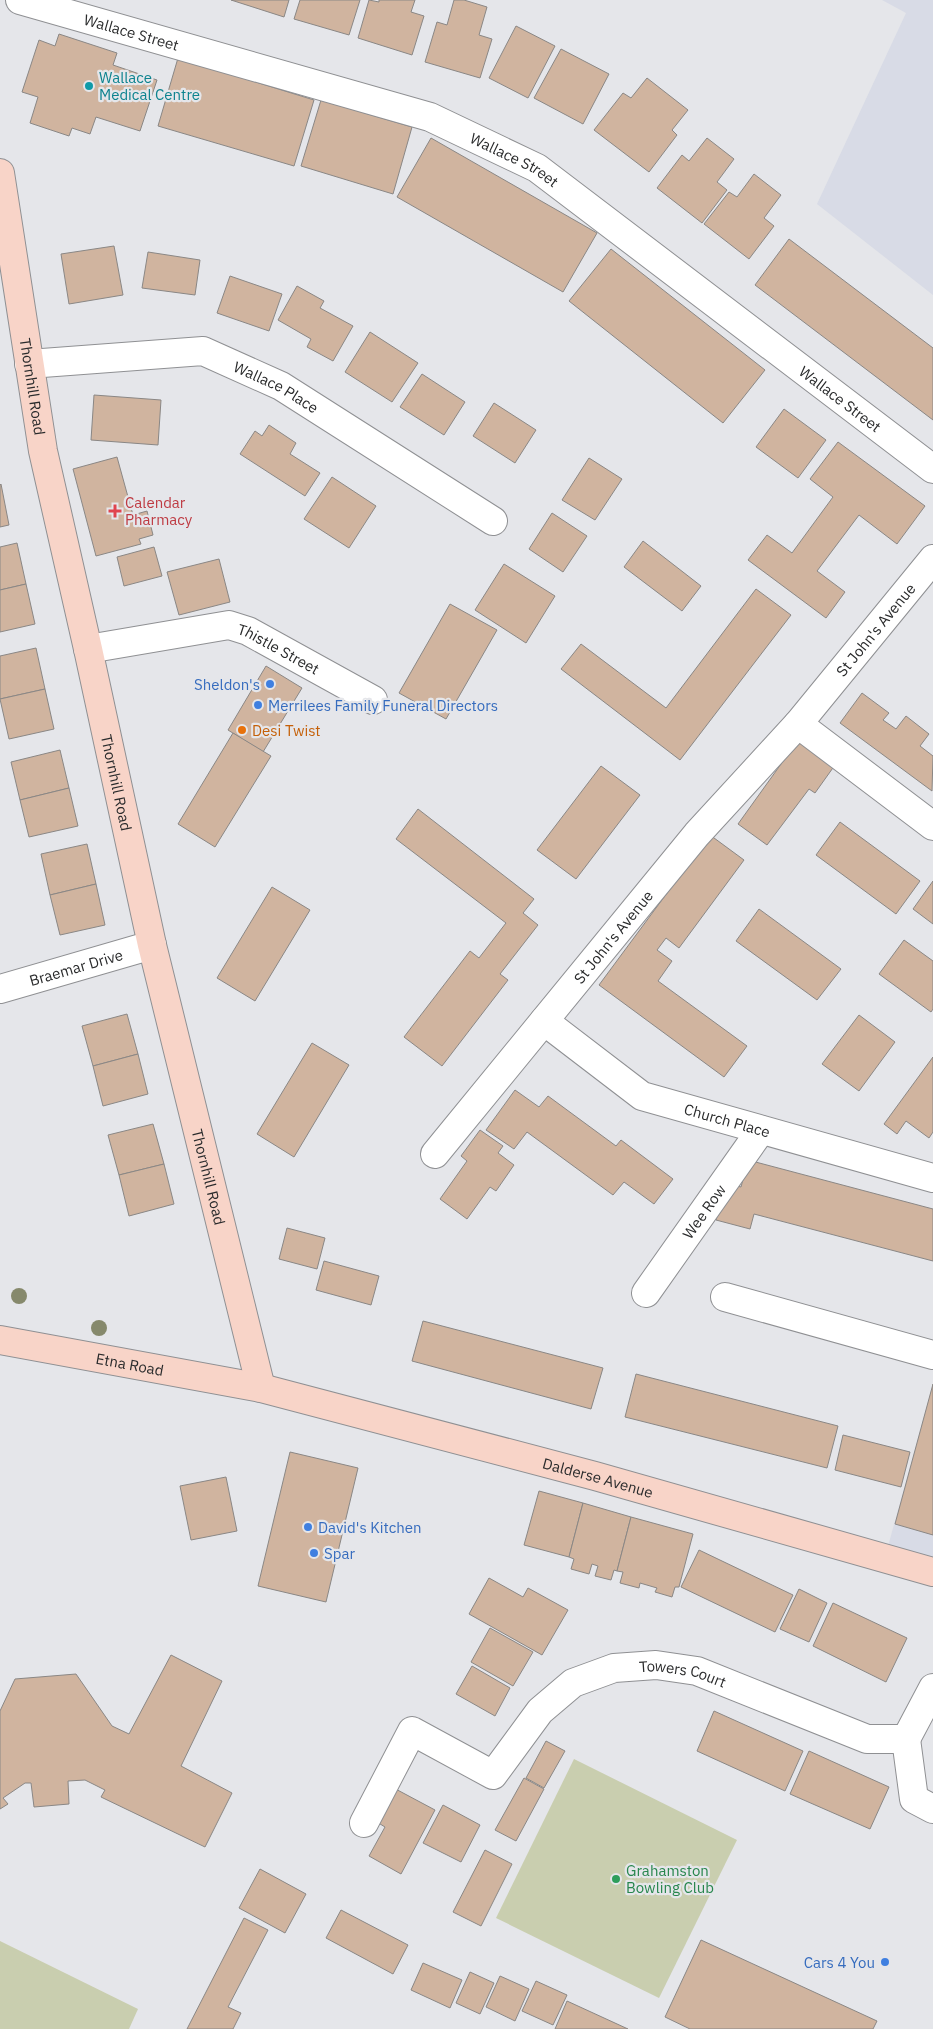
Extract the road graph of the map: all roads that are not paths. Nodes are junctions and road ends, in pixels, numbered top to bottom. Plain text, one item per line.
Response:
1 (20, 0) edge
2 (0, 173) edge
3 (29, 364) junction
4 (933, 468) edge
5 (493, 521) dead end
6 (933, 558) edge
7 (88, 648) junction
8 (374, 700) dead end
9 (798, 724) junction
10 (933, 826) edge
11 (152, 945) junction
12 (0, 989) edge
13 (544, 1021) junction
14 (761, 1130) junction
15 (435, 1154) dead end
16 (933, 1178) edge
17 (646, 1292) dead end
18 (725, 1297) dead end
19 (0, 1340) edge
20 (933, 1355) edge
21 (261, 1388) junction
22 (933, 1572) edge
23 (933, 1688) edge
24 (906, 1739) junction
25 (933, 1809) edge
26 (364, 1823) dead end

1 - 4 street, Wallace Street
2 - 3 street, Thornhill Road
3 - 5 street, Wallace Place
3 - 7 street, Thornhill Road
6 - 9 street, St John's Avenue
7 - 8 street, Thistle Street
7 - 11 street, Thornhill Road
9 - 10 street
9 - 13 street, St John's Avenue
11 - 12 street, Braemar Drive
11 - 21 street, Thornhill Road
13 - 14 street, Church Place
13 - 15 street, St John's Avenue
14 - 16 street, Church Place
14 - 17 street, Wee Row
18 - 20 street
19 - 21 street, Etna Road
21 - 22 street, Dalderse Avenue
23 - 24 street
24 - 25 street
24 - 26 street, Towers Court

